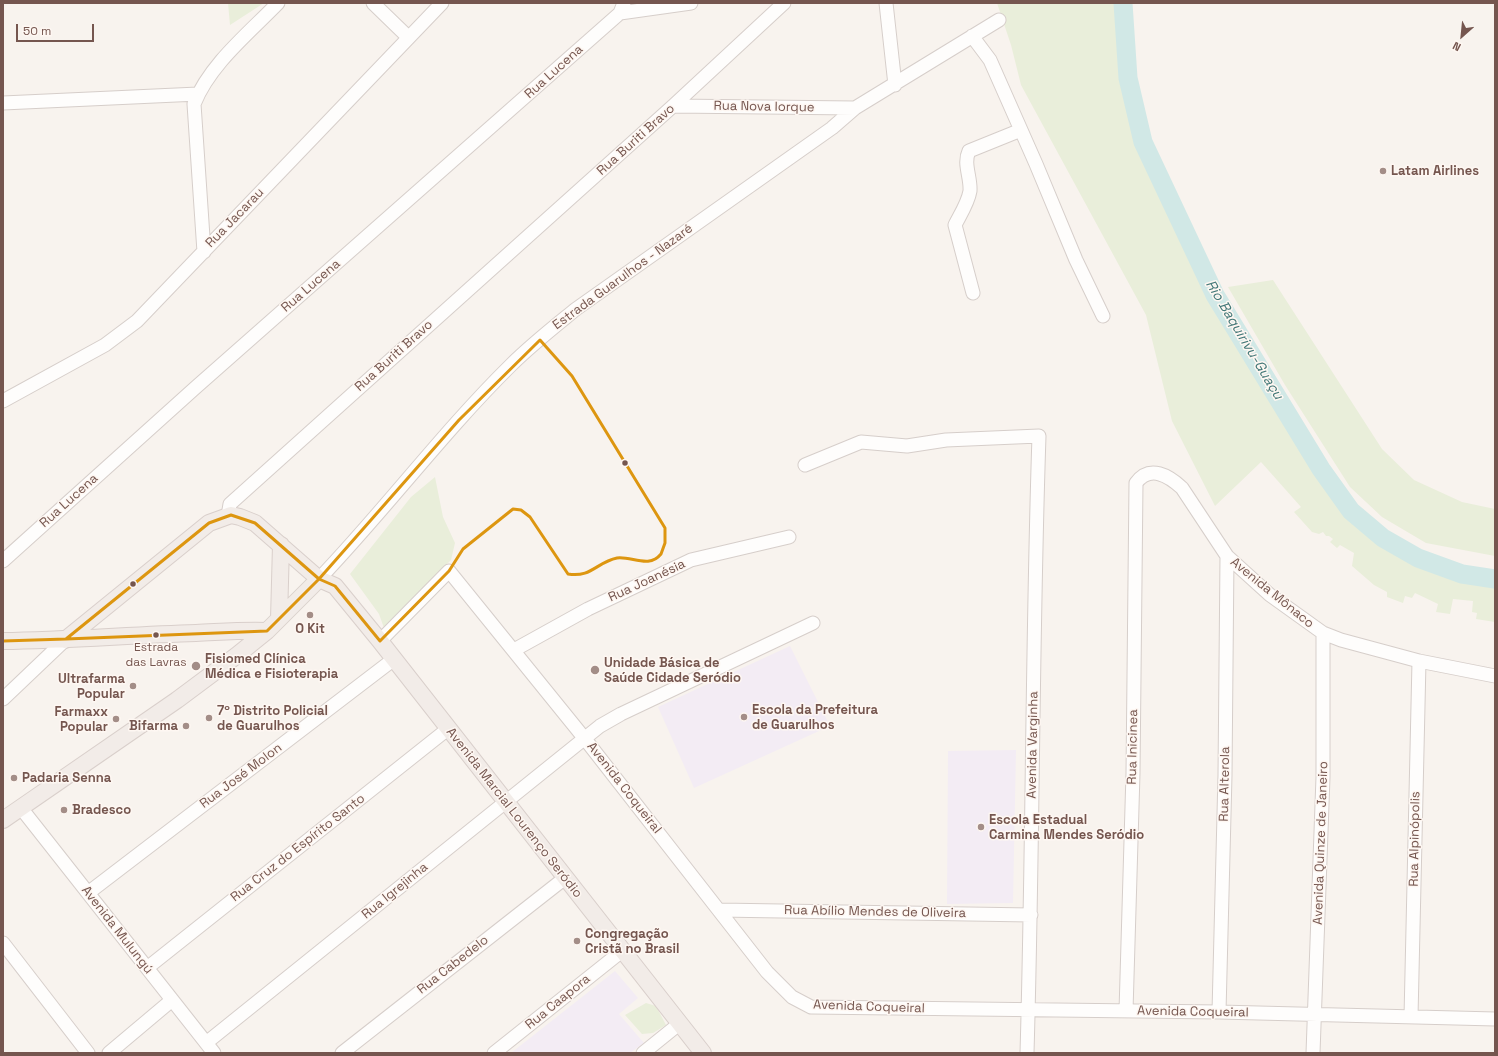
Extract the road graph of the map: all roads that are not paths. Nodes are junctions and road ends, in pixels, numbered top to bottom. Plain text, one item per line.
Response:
1 (278, 3) edge
2 (373, 3) edge
3 (442, 3) edge
4 (691, 3) edge
5 (784, 3) edge
6 (886, 3) edge
7 (622, 8) edge
8 (999, 20) dead end
9 (972, 36) junction
10 (408, 37) junction
11 (895, 85) junction
12 (196, 99) junction
13 (3, 103) edge
14 (673, 106) junction
15 (819, 108) junction
16 (855, 108) junction
17 (832, 128) junction
18 (1021, 130) junction
19 (204, 252) junction
20 (973, 293) dead end
21 (1103, 316) dead end
22 (3, 401) edge
23 (805, 466) dead end
24 (1136, 483) joint
25 (228, 516) junction
26 (789, 537) dead end
27 (281, 545) junction
28 (1227, 556) junction
29 (3, 561) edge
30 (319, 579) junction
31 (110, 604) junction
32 (279, 619) junction
33 (813, 623) dead end
34 (267, 631) junction
35 (222, 632) junction
36 (1323, 633) junction
37 (114, 636) junction
38 (65, 640) junction
39 (3, 641) edge
40 (380, 641) junction
41 (514, 650) junction
42 (236, 656) junction
43 (394, 659) junction
44 (1419, 661) junction
45 (1495, 676) edge
46 (3, 699) edge
47 (449, 728) junction
48 (585, 739) junction
49 (506, 802) junction
50 (21, 808) junction
51 (3, 820) edge
52 (565, 878) junction
53 (88, 893) junction
54 (719, 910) junction
55 (1031, 915) junction
56 (3, 943) edge
57 (622, 951) junction
58 (147, 968) junction
59 (172, 1000) junction
60 (1028, 1010) junction
61 (1126, 1011) junction
62 (1219, 1012) junction
63 (1315, 1014) junction
64 (1411, 1017) junction
65 (1495, 1018) edge
66 (679, 1024) junction
67 (210, 1048) edge
68 (88, 1053) edge
69 (109, 1053) edge
70 (342, 1053) edge
71 (494, 1053) edge
72 (642, 1053) edge
73 (703, 1053) edge
74 (1027, 1053) edge
75 (1313, 1053) edge

1 - 12 street
2 - 10 street
3 - 10 street, Rua Jacarau
4 - 7 street, Rua Lucena
5 - 14 street, Rua Buriti Bravo
6 - 11 street
7 - 29 street, Rua Lucena
8 - 9 street, Estrada Guarulhos - Nazaré
9 - 11 street, Estrada Guarulhos - Nazaré
9 - 18 street
10 - 19 street, Rua Jacarau
11 - 16 street, Estrada Guarulhos - Nazaré
12 - 13 street
12 - 19 street
14 - 15 street, Rua Nova Iorque
14 - 25 street, Rua Buriti Bravo
15 - 16 street, Rua Nova Iorque
15 - 17 street
16 - 17 street, Estrada Guarulhos - Nazaré
17 - 30 street, Estrada Guarulhos - Nazaré
18 - 20 street
18 - 21 street
19 - 22 street, Rua Jacarau
23 - 55 street, Avenida Varginha
24 - 28 street, Avenida Mônaco
24 - 61 street, Rua Inicinea
25 - 27 main road, Avenida Marcial Lourenço Seródio
25 - 31 main road
26 - 41 street, Rua Joanésia
27 - 30 main road, Avenida Marcial Lourenço Seródio
27 - 32 main road
28 - 36 street, Avenida Mônaco
28 - 62 street, Rua Alterola
30 - 32 main road
30 - 40 main road, Avenida Marcial Lourenço Seródio
31 - 37 main road
31 - 38 main road
32 - 34 main road
33 - 48 street, Rua Igrejinha
34 - 35 main road
34 - 42 main road
35 - 37 main road
35 - 42 main road
36 - 44 street, Avenida Mônaco
36 - 63 street, Avenida Quinze de Janeiro
37 - 38 main road
38 - 39 main road
38 - 46 street
40 - 41 street, Avenida Coqueiral
40 - 43 main road, Avenida Marcial Lourenço Seródio
41 - 48 street, Avenida Coqueiral
42 - 50 main road
43 - 47 main road, Avenida Marcial Lourenço Seródio
43 - 53 street, Rua José Molon
44 - 45 street, Avenida Mônaco
44 - 64 street, Rua Alpinópolis
47 - 49 main road, Avenida Marcial Lourenço Seródio
47 - 58 street, Rua Cruz do Espírito Santo
48 - 49 street, Rua Igrejinha
48 - 54 street, Avenida Coqueiral
49 - 52 main road, Avenida Marcial Lourenço Seródio
49 - 67 street, Rua Igrejinha
50 - 51 main road
50 - 53 street, Avenida Mulungú
52 - 57 main road, Avenida Marcial Lourenço Seródio
52 - 70 street, Rua Cabedelo
53 - 58 street, Avenida Mulungú
54 - 55 street, Rua Abílio Mendes de Oliveira
54 - 60 street, Avenida Coqueiral
55 - 60 street, Avenida Varginha
56 - 68 street
57 - 66 main road, Avenida Marcial Lourenço Seródio
57 - 71 street, Rua Caapora
58 - 59 street, Avenida Mulungú
59 - 67 street, Avenida Mulungú
59 - 69 street
60 - 61 street, Avenida Coqueiral
60 - 74 street, Avenida Varginha
61 - 62 street, Avenida Coqueiral
62 - 63 street, Avenida Coqueiral
63 - 64 street, Avenida Coqueiral
63 - 75 street, Avenida Quinze de Janeiro
64 - 65 street, Avenida Coqueiral
66 - 72 street
66 - 73 main road, Avenida Marcial Lourenço Seródio

